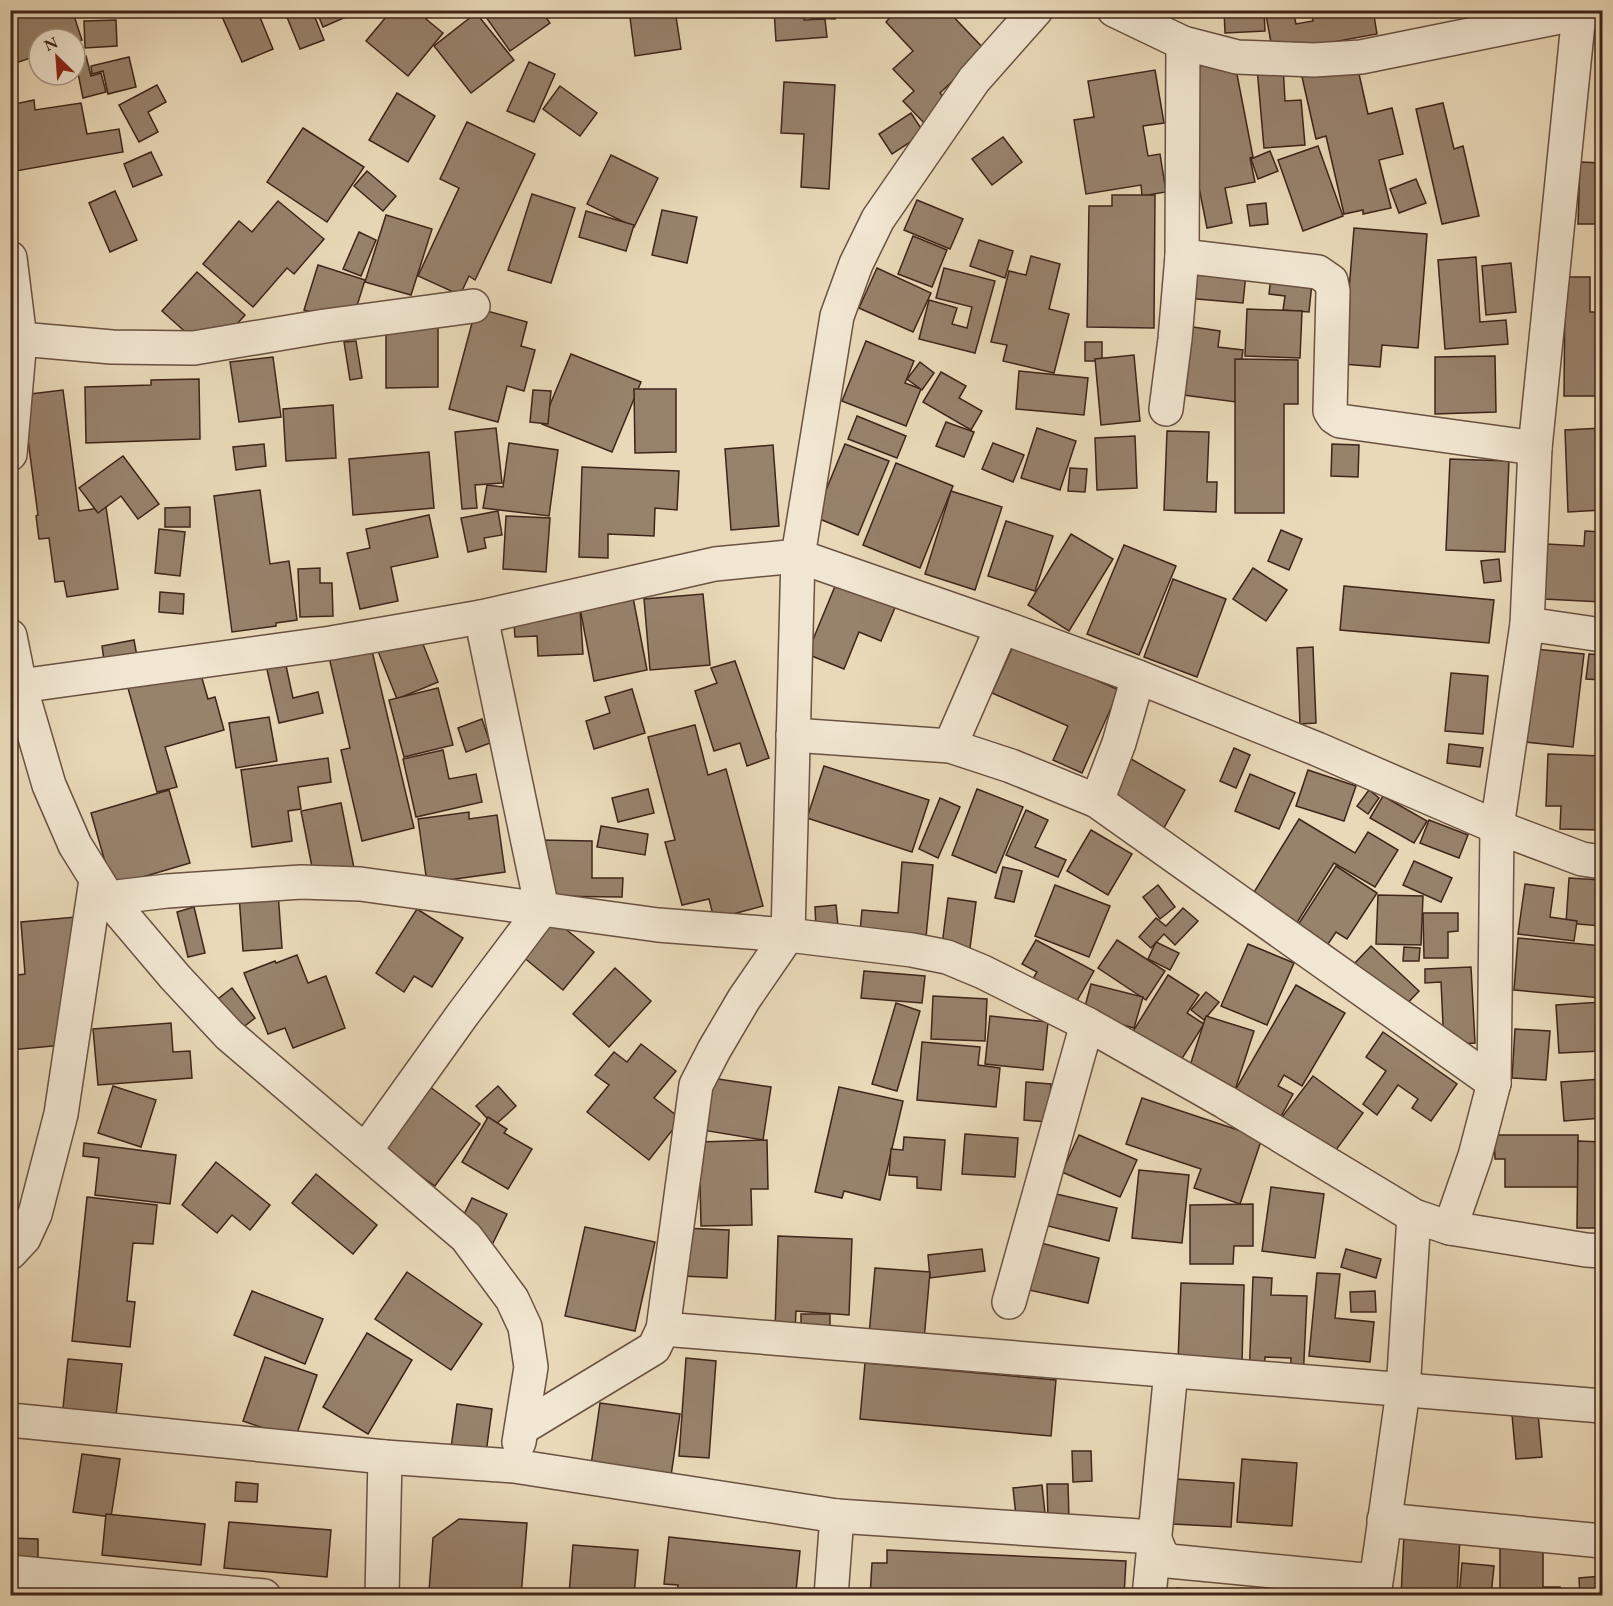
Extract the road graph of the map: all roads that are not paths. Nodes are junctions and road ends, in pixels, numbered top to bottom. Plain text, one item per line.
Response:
1 (1036, 10) edge
2 (1114, 10) edge
3 (1591, 12) edge
4 (1184, 43) junction
5 (1182, 256) junction
6 (10, 258) edge
7 (473, 306) dead end
8 (20, 339) junction
9 (1166, 409) dead end
10 (1535, 448) junction
11 (10, 454) edge
12 (798, 556) junction
13 (481, 617) junction
14 (1527, 624) junction
15 (1002, 627) junction
16 (1602, 635) edge
17 (10, 636) edge
18 (1138, 677) junction
19 (20, 686) junction
20 (793, 735) junction
21 (950, 746) junction
22 (1097, 801) junction
23 (1497, 827) junction
24 (1602, 862) edge
25 (102, 889) junction
26 (542, 909) junction
27 (788, 935) junction
28 (1088, 1024) junction
29 (1494, 1083) junction
30 (365, 1151) junction
31 (1413, 1216) junction
32 (1450, 1228) junction
33 (1602, 1251) edge
34 (10, 1253) edge
35 (1009, 1302) dead end
36 (663, 1329) junction
37 (1172, 1371) junction
38 (1404, 1391) junction
39 (1602, 1406) edge
40 (10, 1420) edge
41 (522, 1428) junction
42 (385, 1457) junction
43 (514, 1466) junction
44 (837, 1516) junction
45 (1384, 1520) junction
46 (1154, 1537) junction
47 (1602, 1541) edge
48 (10, 1572) edge
49 (1374, 1588) edge
50 (264, 1596) edge
51 (382, 1596) edge
52 (831, 1596) edge
53 (1149, 1596) edge

1 - 12 street
2 - 4 street
3 - 4 street
3 - 10 street
4 - 5 street
5 - 9 street
5 - 10 street
6 - 8 street
7 - 8 street
8 - 11 street
10 - 14 street
12 - 13 street
12 - 15 street
12 - 20 street
13 - 19 street
13 - 26 street
14 - 16 street
14 - 23 street
15 - 18 street
15 - 21 street
17 - 19 street
18 - 22 street
18 - 23 street
19 - 25 street
20 - 21 street
20 - 27 street
21 - 22 street
22 - 29 street
23 - 24 street
23 - 29 street
25 - 26 street
25 - 30 street
25 - 34 street
26 - 27 street
26 - 30 street
27 - 28 street
27 - 36 street
28 - 31 street
28 - 35 street
29 - 32 street
30 - 41 street
31 - 32 street
31 - 38 street
32 - 33 street
36 - 37 street
36 - 41 street
37 - 38 street
37 - 46 street
38 - 39 street
38 - 45 street
40 - 42 street
41 - 43 street
42 - 43 street
42 - 51 street
43 - 44 street
44 - 46 street
44 - 52 street
45 - 47 street
45 - 49 street
46 - 49 street
46 - 53 street
48 - 50 street

